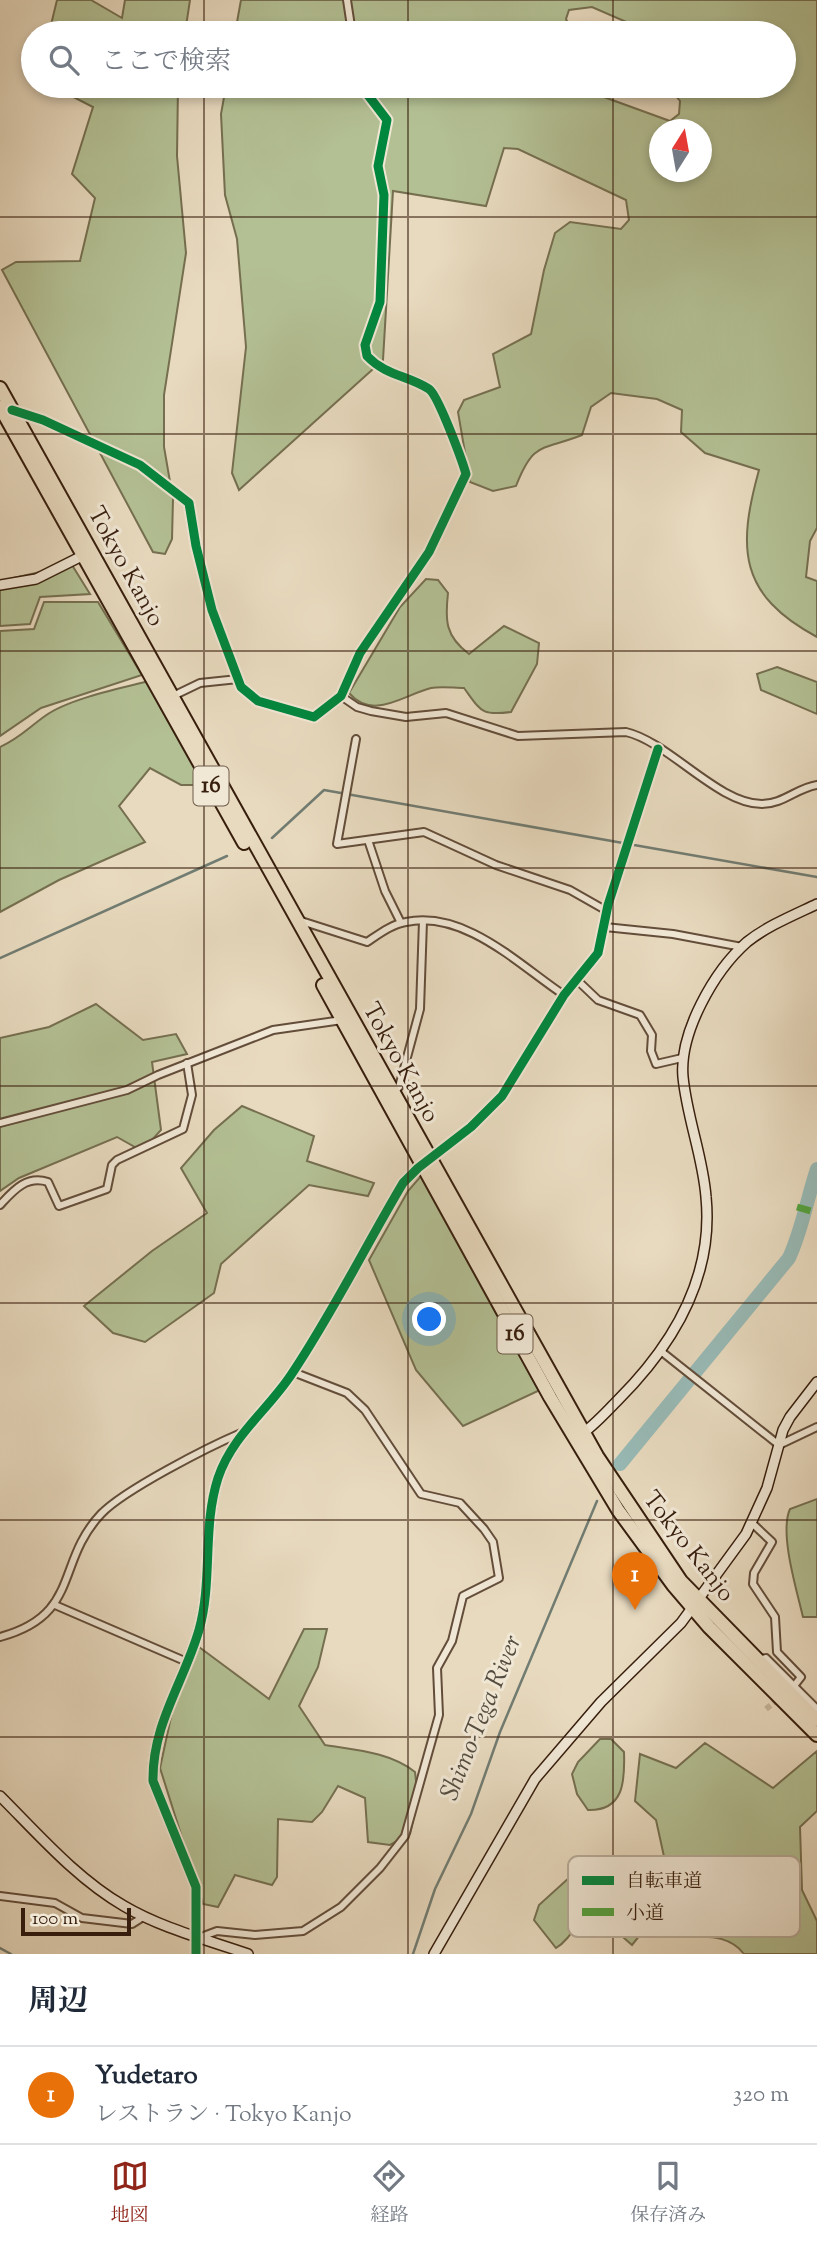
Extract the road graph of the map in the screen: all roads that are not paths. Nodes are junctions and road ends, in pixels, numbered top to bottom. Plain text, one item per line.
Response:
1 (347, 0) edge
2 (350, 21) edge
3 (370, 98) edge
4 (0, 388) edge
5 (4, 407) edge
6 (88, 553) junction
7 (0, 585) edge
8 (238, 679) junction
9 (173, 696) junction
10 (341, 696) junction
11 (356, 739) dead end
12 (658, 749) junction
13 (817, 785) edge
14 (368, 841) junction
15 (817, 904) edge
16 (607, 911) junction
17 (296, 920) junction
18 (423, 921) junction
19 (401, 923) junction
20 (605, 927) junction
21 (742, 947) junction
22 (577, 979) junction
23 (564, 995) junction
24 (346, 1019) junction
25 (682, 1058) junction
26 (187, 1063) junction
27 (393, 1092) junction
28 (0, 1123) edge
29 (426, 1162) junction
30 (0, 1205) edge
31 (662, 1352) junction
32 (293, 1372) junction
33 (817, 1382) edge
34 (817, 1427) edge
35 (241, 1433) junction
36 (579, 1436) junction
37 (779, 1445) junction
38 (753, 1524) junction
39 (696, 1604) junction
40 (55, 1605) junction
41 (0, 1637) edge
42 (757, 1661) junction
43 (187, 1662) junction
44 (794, 1686) junction
45 (817, 1709) edge
46 (817, 1720) edge
47 (817, 1735) edge
48 (0, 1797) edge
49 (0, 1896) edge
50 (143, 1917) junction
51 (199, 1936) junction
52 (196, 1954) edge
53 (248, 1954) edge
54 (433, 1954) edge

1 - 2 street
3 - 10 street
4 - 5 highway, Tokyo Kanjo / 16
5 - 6 highway, Tokyo Kanjo / 16
5 - 8 street
6 - 7 street
6 - 9 highway, Tokyo Kanjo / 16
6 - 24 highway, Tokyo Kanjo / 16
8 - 9 street
8 - 10 street
9 - 17 highway, Tokyo Kanjo / 16
10 - 12 street
11 - 14 street
12 - 13 street
12 - 16 street
14 - 16 street
14 - 19 street
15 - 21 street
16 - 20 street
17 - 19 street
17 - 24 highway, Tokyo Kanjo / 16
18 - 19 street
18 - 23 street
18 - 27 street
20 - 21 street
20 - 22 street
21 - 25 street
22 - 23 street
22 - 25 street
23 - 29 street
24 - 26 street
24 - 27 highway, Tokyo Kanjo / 16
24 - 29 highway, Tokyo Kanjo / 16
25 - 31 street
26 - 28 street
26 - 30 street
27 - 29 highway, Tokyo Kanjo / 16
29 - 32 street
29 - 36 highway, Tokyo Kanjo / 16
31 - 36 street
31 - 37 street
32 - 35 street
32 - 51 street
33 - 37 street
34 - 37 street
35 - 40 street
35 - 43 street
36 - 39 highway, Tokyo Kanjo / 16
37 - 38 street
38 - 39 street
38 - 44 street
39 - 42 highway, Tokyo Kanjo / 16
39 - 47 highway, Tokyo Kanjo / 16
39 - 54 street
40 - 41 street
40 - 43 street
42 - 44 street
42 - 46 highway, Tokyo Kanjo / 16
43 - 51 street
44 - 45 street
48 - 50 street
49 - 50 street
50 - 51 street
51 - 52 street
51 - 53 street

